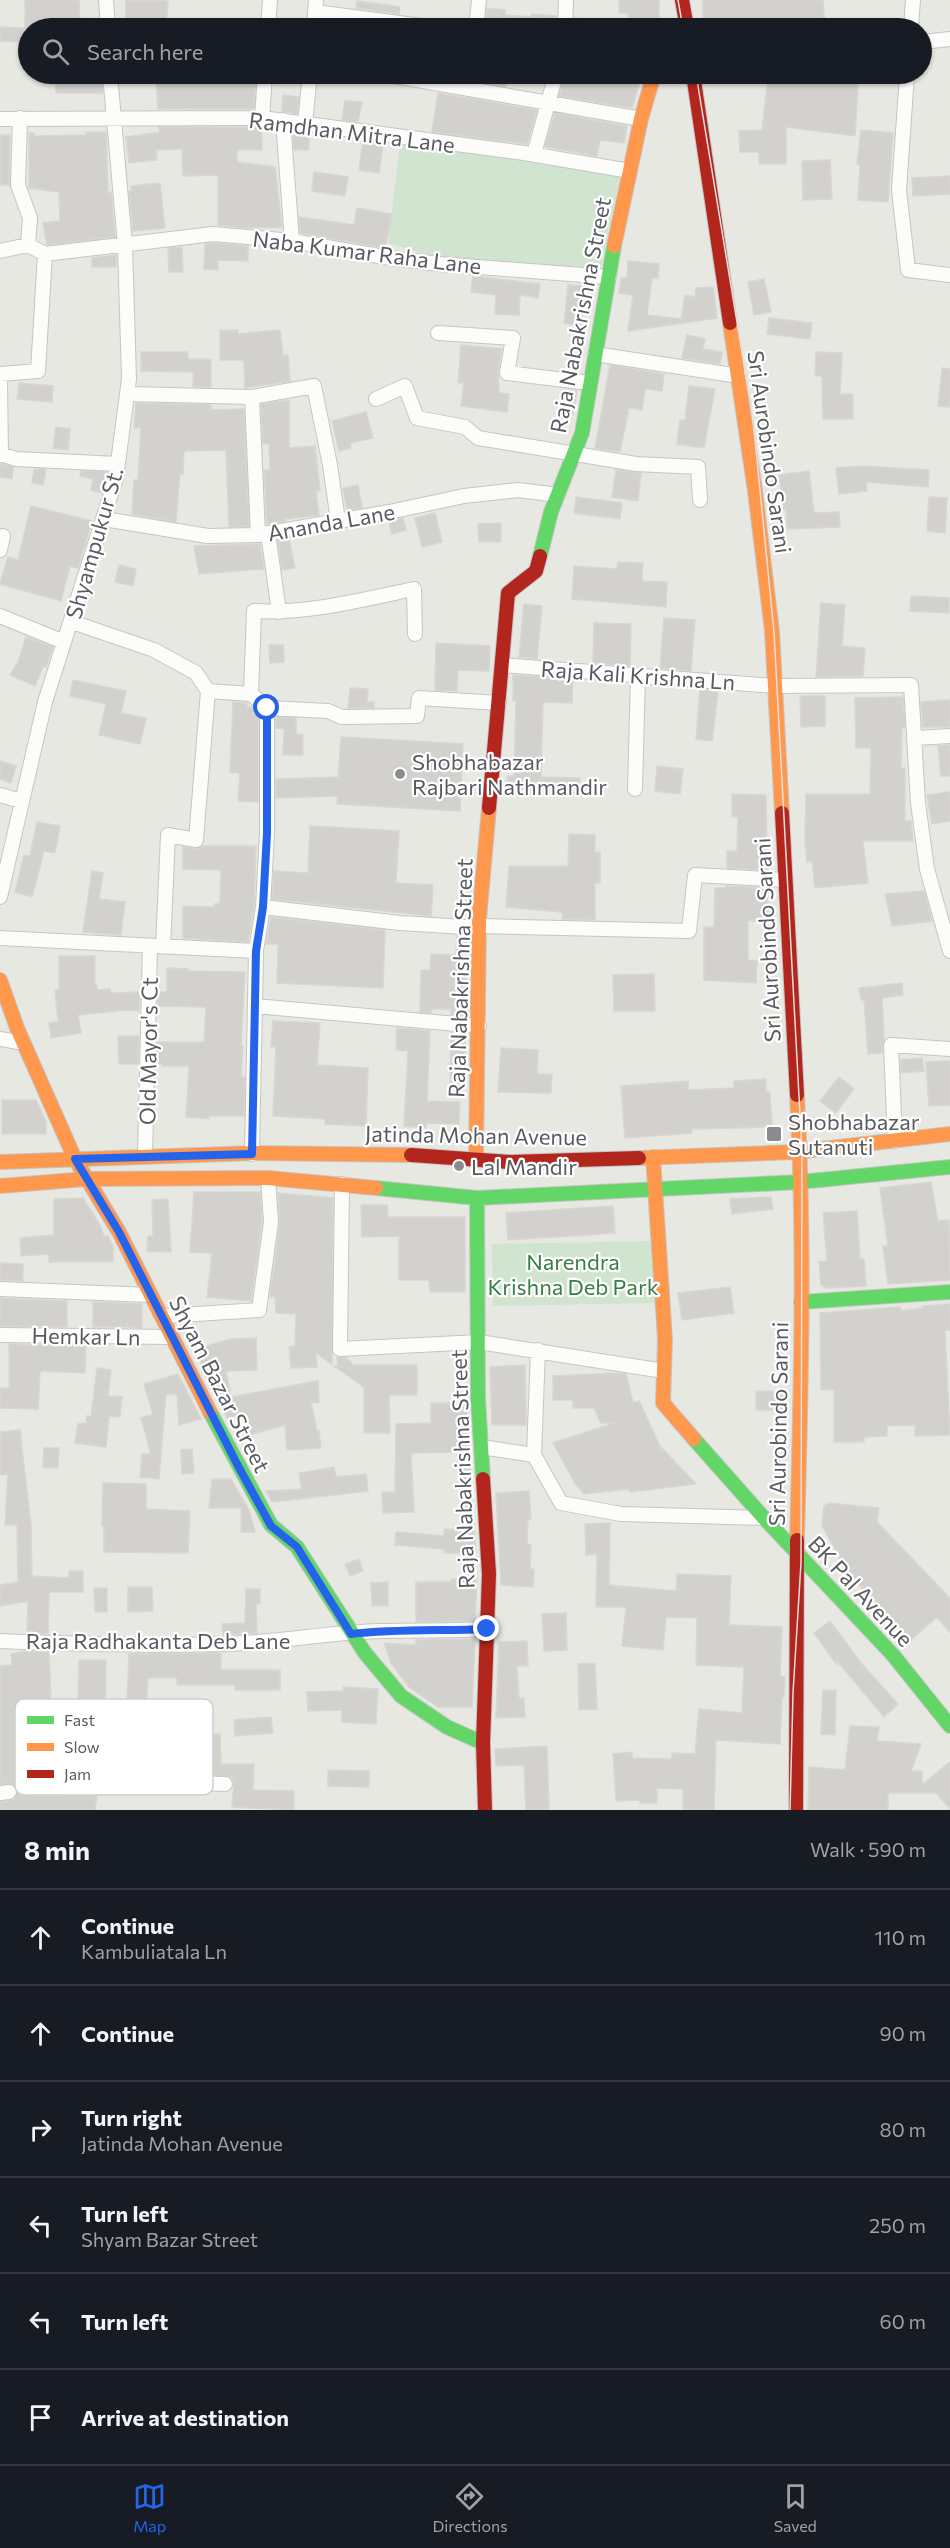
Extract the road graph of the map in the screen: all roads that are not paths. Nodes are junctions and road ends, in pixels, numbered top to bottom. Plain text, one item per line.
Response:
1 (106, 0) edge
2 (270, 0) edge
3 (479, 0) edge
4 (566, 0) edge
5 (682, 0) edge
6 (913, 0) edge
7 (315, 6) edge
8 (107, 18) edge
9 (269, 18) edge
10 (382, 18) edge
11 (477, 18) edge
12 (565, 18) edge
13 (685, 18) edge
14 (912, 18) edge
15 (950, 39) edge
16 (932, 41) edge
17 (111, 84) edge
18 (264, 84) edge
19 (309, 84) edge
20 (451, 84) edge
21 (468, 84) edge
22 (553, 84) edge
23 (651, 84) edge
24 (694, 84) edge
25 (906, 84) edge
26 (467, 89) junction
27 (548, 103) junction
28 (20, 118) junction
29 (262, 118) junction
30 (0, 119) edge
31 (113, 119) junction
32 (641, 119) junction
33 (283, 120) junction
34 (305, 123) junction
35 (534, 154) junction
36 (630, 171) junction
37 (292, 241) junction
38 (28, 245) junction
39 (125, 245) junction
40 (0, 251) edge
41 (45, 254) junction
42 (950, 275) edge
43 (609, 277) junction
44 (438, 333) dead end
45 (596, 354) junction
46 (0, 374) edge
47 (739, 376) junction
48 (0, 379) edge
49 (590, 383) junction
50 (127, 394) junction
51 (252, 396) junction
52 (376, 399) dead end
53 (574, 453) junction
54 (0, 454) edge
55 (118, 464) junction
56 (558, 495) junction
57 (700, 500) dead end
58 (104, 519) junction
59 (338, 521) junction
60 (263, 534) junction
61 (3, 536) dead end
62 (0, 550) edge
63 (279, 612) junction
64 (0, 616) edge
65 (72, 622) junction
66 (414, 633) dead end
67 (64, 642) junction
68 (502, 665) junction
69 (638, 676) junction
70 (775, 686) junction
71 (208, 691) junction
72 (251, 694) junction
73 (500, 703) junction
74 (267, 708) junction
75 (950, 736) edge
76 (916, 738) junction
77 (635, 789) dead end
78 (0, 795) edge
79 (21, 801) junction
80 (5, 850) edge
81 (786, 880) junction
82 (0, 897) edge
83 (263, 907) junction
84 (481, 927) junction
85 (0, 938) edge
86 (157, 946) junction
87 (256, 951) junction
88 (950, 951) edge
89 (0, 980) edge
90 (255, 1006) junction
91 (479, 1026) junction
92 (0, 1039) edge
93 (24, 1043) junction
94 (950, 1049) edge
95 (950, 1134) edge
96 (895, 1141) junction
97 (800, 1152) junction
98 (252, 1154) junction
99 (145, 1156) junction
100 (653, 1157) junction
101 (476, 1158) junction
102 (75, 1159) junction
103 (0, 1162) edge
104 (950, 1167) edge
105 (268, 1178) junction
106 (86, 1179) junction
107 (800, 1182) junction
108 (342, 1184) junction
109 (0, 1186) edge
110 (654, 1189) junction
111 (477, 1198) junction
112 (0, 1289) edge
113 (950, 1292) edge
114 (150, 1295) junction
115 (801, 1302) junction
116 (163, 1316) junction
117 (0, 1335) edge
118 (172, 1337) junction
119 (479, 1342) junction
120 (538, 1350) junction
121 (664, 1371) junction
122 (482, 1447) junction
123 (534, 1455) junction
124 (764, 1518) junction
125 (797, 1551) junction
126 (487, 1629) junction
127 (351, 1634) junction
128 (0, 1641) edge
129 (950, 1726) edge
130 (483, 1743) junction
131 (213, 1784) edge
132 (225, 1784) dead end
133 (485, 1810) edge
134 (796, 1810) edge

1 - 8 street
2 - 9 street
3 - 11 street
4 - 12 street
5 - 13 main road
6 - 14 street
7 - 10 street
15 - 16 street
17 - 31 street, Shyampukur St.
18 - 29 street
19 - 34 street
20 - 26 street
21 - 26 street
22 - 27 street
23 - 32 main road, Raja Nabakrishna Street
24 - 47 main road, Sri Aurobindo Sarani
25 - 42 street
26 - 27 street
27 - 32 street
27 - 35 street
28 - 30 street, Ramdhan Mitra Lane
28 - 31 street, Ramdhan Mitra Lane
28 - 38 street
29 - 31 street, Ramdhan Mitra Lane
29 - 33 street, Ramdhan Mitra Lane
31 - 39 street, Shyampukur St.
32 - 36 main road, Raja Nabakrishna Street
33 - 34 street, Ramdhan Mitra Lane
33 - 37 street
34 - 35 street, Ramdhan Mitra Lane
35 - 36 street, Ramdhan Mitra Lane
36 - 43 main road, Raja Nabakrishna Street
37 - 39 street, Naba Kumar Raha Lane
37 - 43 street, Naba Kumar Raha Lane
38 - 40 street
38 - 41 street
39 - 41 street, Naba Kumar Raha Lane
39 - 50 street, Shyampukur St.
41 - 46 street
43 - 45 main road, Raja Nabakrishna Street
44 - 49 street
45 - 47 street
45 - 49 main road, Raja Nabakrishna Street
47 - 70 main road, Sri Aurobindo Sarani
48 - 54 street
49 - 53 main road, Raja Nabakrishna Street
50 - 51 street
50 - 55 street, Shyampukur St.
51 - 59 street
51 - 60 street
52 - 53 street
53 - 56 main road, Raja Nabakrishna Street
53 - 57 street
54 - 55 street
55 - 58 street, Shyampukur St.
56 - 59 street, Ananda Lane
56 - 68 main road, Raja Nabakrishna Street
58 - 60 street, Ananda Lane
58 - 65 street, Shyampukur St.
59 - 60 street, Ananda Lane
60 - 63 street
61 - 62 street
63 - 66 street
63 - 72 street
64 - 67 street
65 - 67 street, Shyampukur St.
65 - 71 street
67 - 79 street, Shyampukur St.
68 - 69 street, Raja Kali Krishna Ln
68 - 73 main road, Raja Nabakrishna Street
69 - 70 street, Raja Kali Krishna Ln
69 - 77 street
70 - 76 street, Raja Kali Krishna Ln
70 - 81 main road, Sri Aurobindo Sarani
71 - 72 street
71 - 86 street, Old Mayor's Ct
72 - 74 street
73 - 74 street
73 - 84 main road, Raja Nabakrishna Street
74 - 83 street
75 - 76 street
76 - 88 street
78 - 79 street
79 - 80 street, Shyampukur St.
80 - 82 street, Shyampukur St.
81 - 84 street
81 - 97 main road, Sri Aurobindo Sarani
83 - 84 street
83 - 87 street
84 - 91 main road, Raja Nabakrishna Street
85 - 86 street
86 - 87 street
86 - 99 street, Old Mayor's Ct
87 - 90 street
89 - 93 main road, Shyam Bazar Street
90 - 91 street
90 - 98 street
91 - 101 main road, Raja Nabakrishna Street
92 - 93 street
93 - 102 main road, Shyam Bazar Street
94 - 96 street
95 - 96 main road, Jatinda Mohan Avenue
96 - 97 main road, Jatinda Mohan Avenue
97 - 100 main road, Jatinda Mohan Avenue
97 - 107 main road, Sri Aurobindo Sarani
98 - 99 main road, Jatinda Mohan Avenue
98 - 101 main road, Jatinda Mohan Avenue
99 - 102 main road, Jatinda Mohan Avenue
100 - 101 main road, Jatinda Mohan Avenue
100 - 110 main road, BK Pal Avenue
102 - 103 main road, Jatinda Mohan Avenue
102 - 106 main road, Shyam Bazar Street
104 - 107 main road
105 - 106 main road
105 - 108 main road
105 - 116 street
106 - 109 main road
106 - 114 main road, Shyam Bazar Street
107 - 110 main road
107 - 115 main road, Sri Aurobindo Sarani
108 - 111 main road
108 - 119 street
110 - 111 main road
110 - 121 main road, BK Pal Avenue
111 - 119 main road, Raja Nabakrishna Street
112 - 114 street
113 - 115 main road
114 - 116 main road, Shyam Bazar Street
115 - 125 main road, Sri Aurobindo Sarani
116 - 118 main road, Shyam Bazar Street
117 - 118 street, Hemkar Ln
118 - 127 main road, Shyam Bazar Street
119 - 120 street
119 - 122 main road, Raja Nabakrishna Street
120 - 121 street
120 - 123 street
121 - 124 main road, BK Pal Avenue
122 - 123 street
122 - 126 main road, Raja Nabakrishna Street
123 - 124 street
124 - 125 main road, BK Pal Avenue
125 - 129 main road, BK Pal Avenue
125 - 134 main road, Sri Aurobindo Sarani
126 - 127 street, Raja Radhakanta Deb Lane
126 - 130 main road, Raja Nabakrishna Street
127 - 128 street, Raja Radhakanta Deb Lane
127 - 130 main road, Shyam Bazar Street
130 - 133 main road, Raja Nabakrishna Street
131 - 132 street

